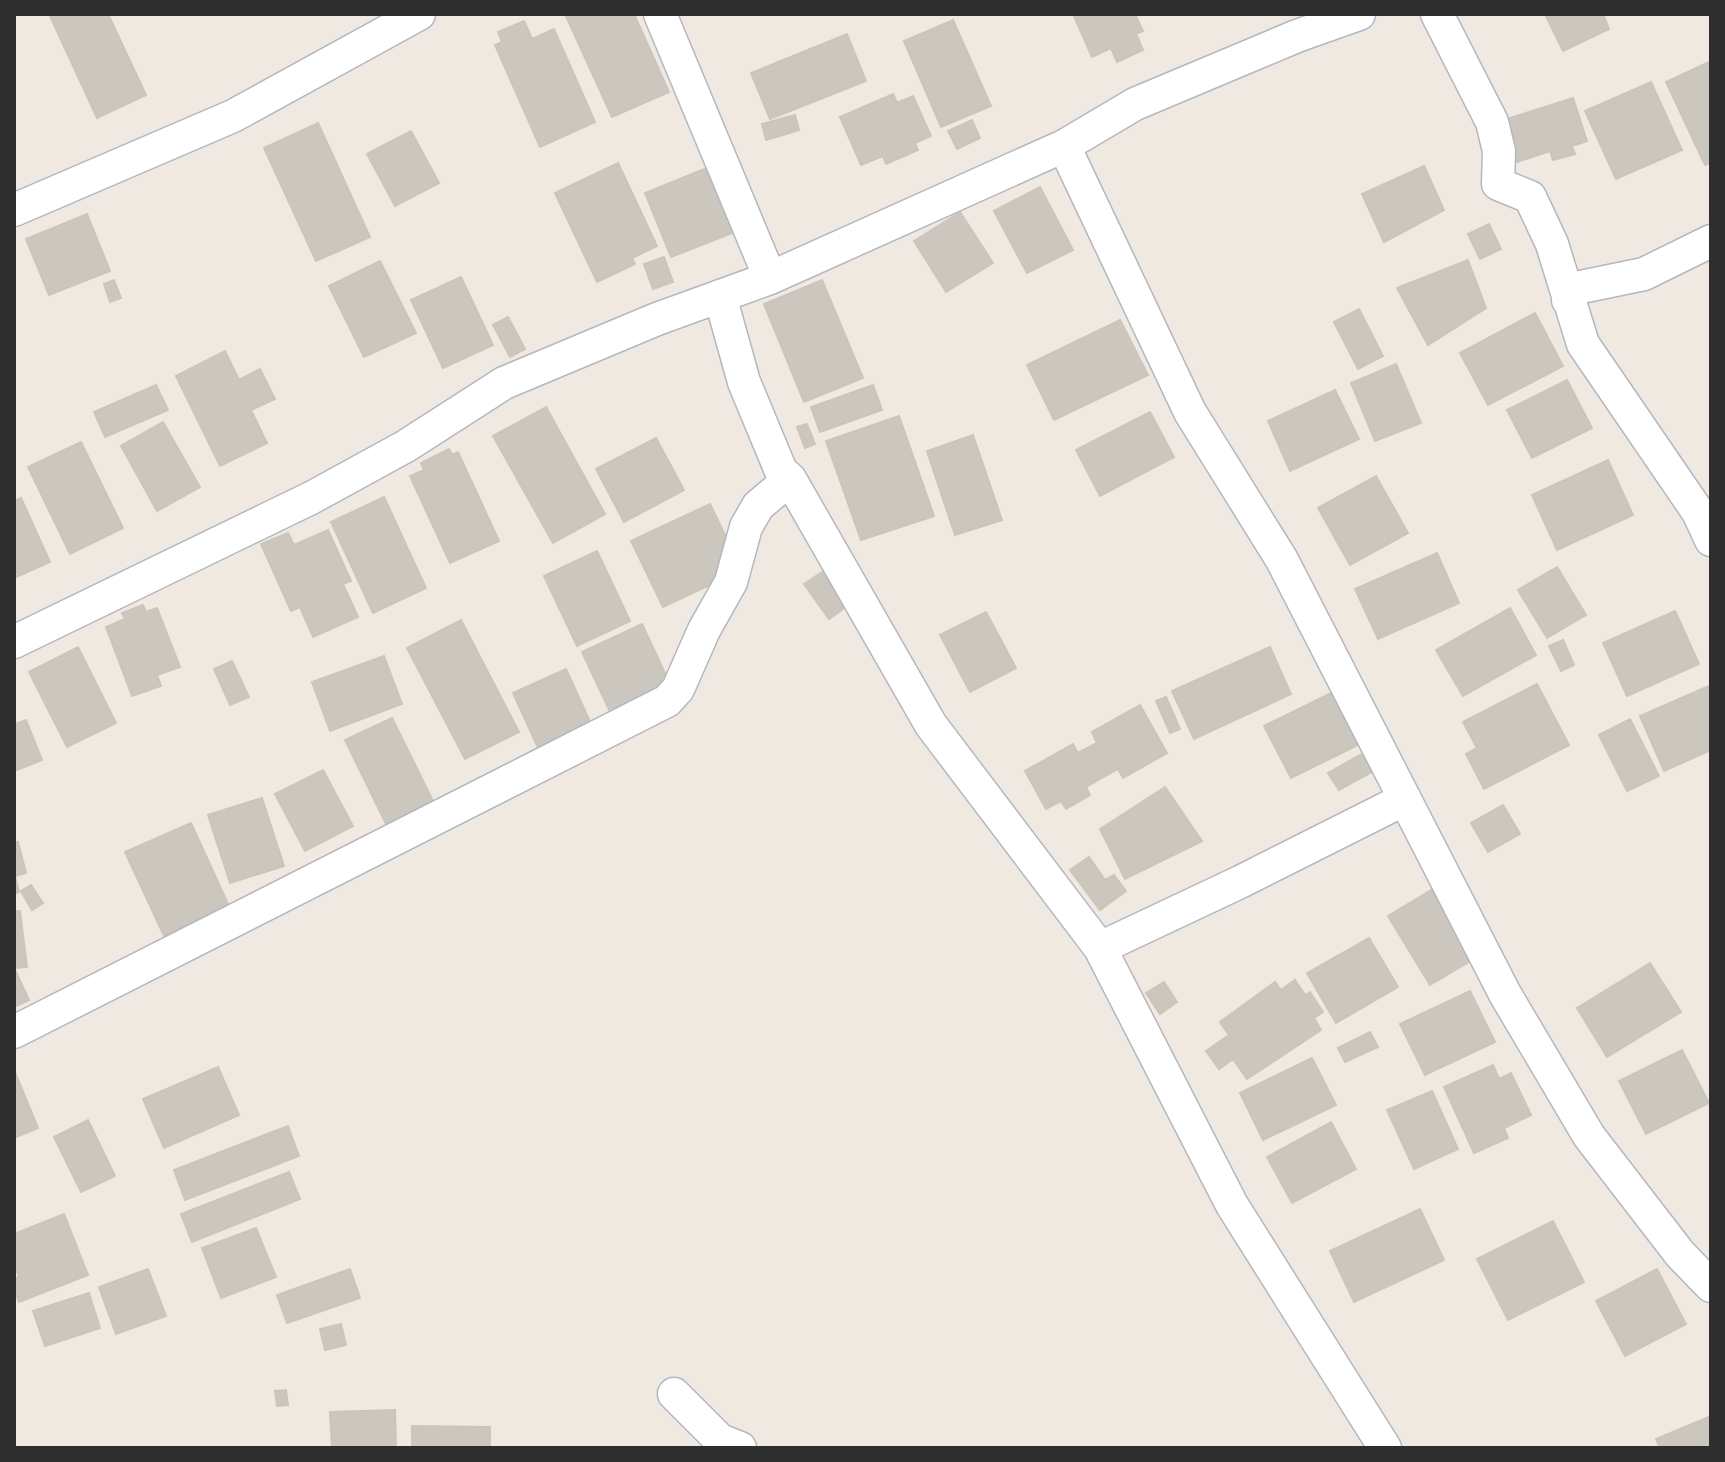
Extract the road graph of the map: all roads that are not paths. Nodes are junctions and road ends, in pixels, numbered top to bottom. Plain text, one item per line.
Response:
1 (660, 14) edge
2 (1359, 14) edge
3 (1437, 14) edge
4 (418, 15) edge
5 (1064, 146) junction
6 (14, 210) edge
7 (1711, 241) edge
8 (770, 278) junction
9 (720, 296) junction
10 (1568, 300) junction
11 (790, 479) junction
12 (1711, 540) edge
13 (14, 642) edge
14 (1405, 799) junction
15 (1100, 948) junction
16 (14, 1032) edge
17 (1711, 1286) edge
18 (674, 1394) dead end
19 (740, 1448) edge
20 (1385, 1448) edge

1 - 8 street
2 - 5 street
3 - 10 street
4 - 6 street
5 - 8 street
5 - 14 street
7 - 10 street
8 - 9 street
9 - 11 street
9 - 13 street
10 - 12 street
11 - 15 street
11 - 16 street
14 - 15 street
14 - 17 street
15 - 20 street
18 - 19 street

